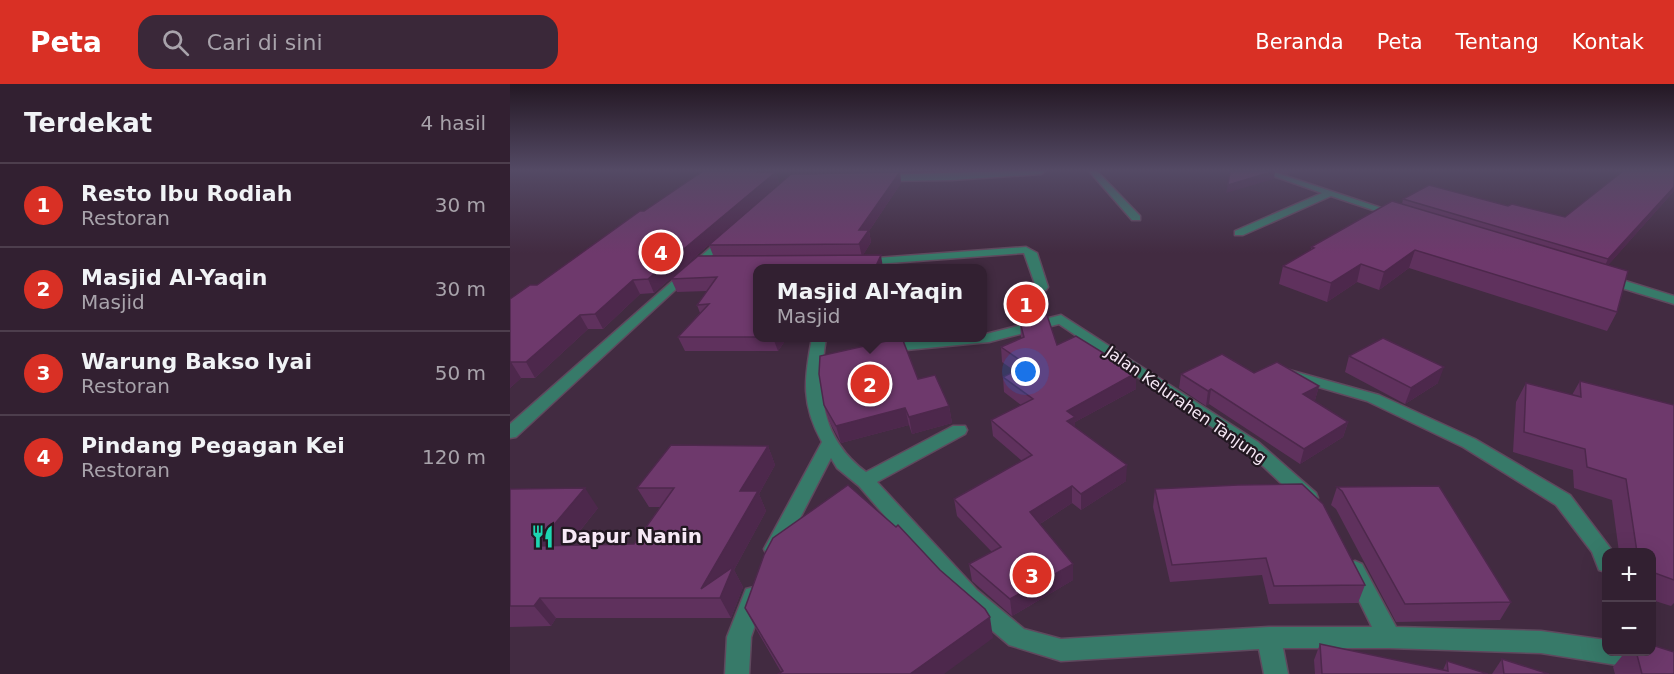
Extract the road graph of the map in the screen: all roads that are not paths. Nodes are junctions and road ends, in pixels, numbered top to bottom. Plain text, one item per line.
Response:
1 (1118, 199) edge
2 (1319, 199) edge
3 (1344, 199) edge
4 (1136, 218) dead end
5 (1412, 219) edge
6 (736, 228) edge
7 (1239, 233) dead end
8 (855, 262) edge
9 (1594, 275) edge
10 (1042, 287) dead end
11 (1674, 300) edge
12 (987, 338) edge
13 (819, 342) edge
14 (942, 342) edge
15 (872, 354) edge
16 (1289, 374) edge
17 (959, 430) dead end
18 (510, 433) edge
19 (830, 444) junction
20 (865, 481) junction
21 (1319, 507) edge
22 (1602, 552) edge
23 (1348, 555) edge
24 (1389, 637) junction
25 (1269, 638) junction
26 (1602, 650) edge
27 (1648, 656) edge
28 (1674, 664) edge
29 (738, 674) edge
30 (1276, 674) edge

1 - 4 street
2 - 7 street
3 - 5 street
6 - 18 street
8 - 10 street
9 - 11 street
12 - 21 street, Jalan Kelurahen Tanjung
13 - 19 street
14 - 15 street, Jalan Kelurahen Tanjung
16 - 22 street
17 - 20 street
19 - 20 street
19 - 29 street
20 - 25 street
23 - 24 street
24 - 25 street
24 - 26 street
25 - 30 street
27 - 28 street

